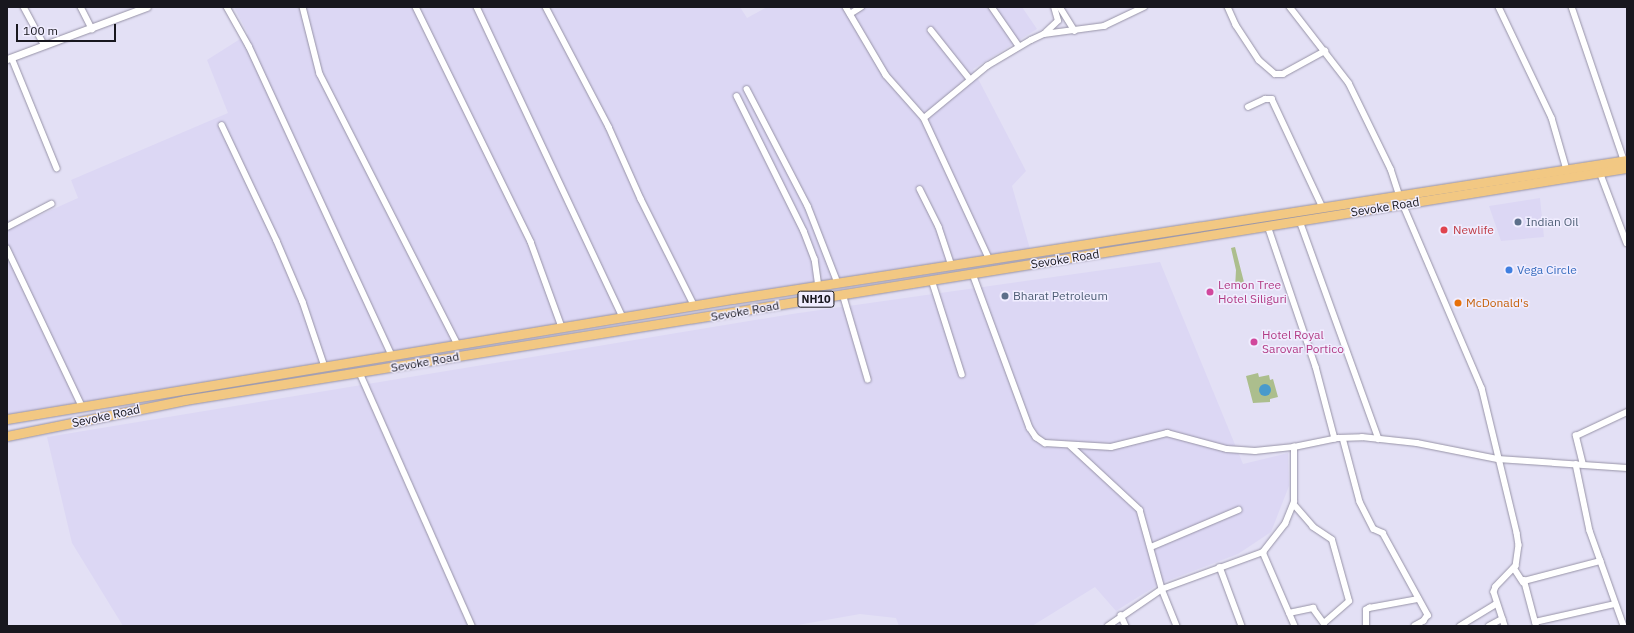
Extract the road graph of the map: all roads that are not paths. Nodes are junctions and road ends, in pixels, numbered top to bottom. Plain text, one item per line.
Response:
1 (24, 7) edge
2 (81, 7) edge
3 (147, 7) edge
4 (227, 7) edge
5 (303, 7) edge
6 (416, 7) edge
7 (478, 7) edge
8 (546, 7) edge
9 (846, 7) edge
10 (861, 7) edge
11 (992, 7) edge
12 (1054, 7) edge
13 (1060, 7) edge
14 (1144, 7) edge
15 (1228, 7) edge
16 (1290, 7) edge
17 (1499, 7) edge
18 (1572, 7) edge
19 (135, 9) edge
20 (850, 14) junction
21 (92, 29) junction
22 (931, 30) dead end
23 (1075, 30) junction
24 (1044, 34) junction
25 (45, 46) junction
26 (1019, 46) junction
27 (1325, 51) junction
28 (9, 59) edge
29 (970, 79) junction
30 (747, 89) dead end
31 (737, 96) dead end
32 (1248, 108) dead end
33 (924, 118) junction
34 (222, 125) dead end
35 (1626, 163) edge
36 (57, 168) dead end
37 (1567, 170) junction
38 (1600, 172) junction
39 (920, 189) dead end
40 (1401, 200) junction
41 (51, 204) dead end
42 (1323, 208) junction
43 (1300, 222) junction
44 (1268, 226) junction
45 (7, 227) edge
46 (1627, 243) edge
47 (7, 248) edge
48 (990, 260) junction
49 (952, 266) junction
50 (972, 274) junction
51 (932, 280) junction
52 (838, 283) junction
53 (819, 286) junction
54 (842, 294) junction
55 (694, 305) junction
56 (623, 317) junction
57 (562, 328) junction
58 (458, 345) junction
59 (392, 356) junction
60 (325, 367) junction
61 (360, 373) junction
62 (962, 374) dead end
63 (868, 379) dead end
64 (82, 406) junction
65 (1627, 412) edge
66 (7, 419) edge
67 (7, 436) edge
68 (1343, 438) junction
69 (1335, 439) junction
70 (1378, 439) junction
71 (1071, 446) junction
72 (1294, 447) junction
73 (1498, 459) junction
74 (1576, 464) junction
75 (1583, 465) junction
76 (1627, 468) edge
77 (1294, 505) junction
78 (1238, 510) dead end
79 (1151, 547) junction
80 (1263, 552) junction
81 (1600, 562) junction
82 (1220, 568) junction
83 (1514, 568) junction
84 (1523, 582) junction
85 (1162, 589) junction
86 (1418, 599) junction
87 (1496, 604) junction
88 (1615, 604) junction
89 (1290, 613) junction
90 (1121, 615) junction
91 (1502, 619) junction
92 (1536, 624) edge
93 (472, 626) edge
94 (1108, 626) edge
95 (1126, 626) edge
96 (1176, 626) edge
97 (1242, 626) edge
98 (1295, 626) edge
99 (1366, 626) edge
100 (1415, 626) edge
101 (1460, 626) edge
102 (1489, 626) edge
103 (1505, 626) edge
104 (1624, 626) edge

1 - 25 street
2 - 21 street
3 - 19 street
4 - 59 street
5 - 58 street
6 - 57 street
7 - 56 street
8 - 55 street
9 - 20 street
10 - 20 street
11 - 26 street
12 - 24 street
13 - 23 street
14 - 23 street
15 - 27 street
16 - 27 street
17 - 37 street
18 - 35 street
19 - 21 street
20 - 33 street
21 - 25 street
22 - 29 street
23 - 24 street
24 - 26 street
25 - 28 street
26 - 29 street
27 - 40 street
28 - 36 street
29 - 33 street
30 - 52 street
31 - 53 street
32 - 42 street
33 - 48 street
34 - 60 street
35 - 37 highway, Sevoke Road
35 - 38 highway, Sevoke Road / NH10
37 - 40 highway, Sevoke Road
38 - 40 highway, Sevoke Road / NH10
38 - 46 street
39 - 49 street
40 - 42 highway, Sevoke Road
40 - 43 highway, Sevoke Road / NH10
40 - 73 street
41 - 45 street
42 - 48 highway, Sevoke Road
43 - 44 highway, Sevoke Road / NH10
43 - 70 street
44 - 50 highway, Sevoke Road / NH10
44 - 69 street
47 - 64 street
48 - 49 highway, Sevoke Road
49 - 52 highway, Sevoke Road
50 - 51 highway, Sevoke Road / NH10
50 - 71 street
51 - 54 highway, Sevoke Road / NH10
51 - 62 street
52 - 53 highway, Sevoke Road
53 - 55 highway, Sevoke Road
54 - 61 highway, Sevoke Road / NH10
54 - 63 street
55 - 56 highway, Sevoke Road
56 - 57 highway, Sevoke Road
57 - 58 highway, Sevoke Road
58 - 59 highway, Sevoke Road
59 - 60 highway, Sevoke Road
60 - 64 highway, Sevoke Road
61 - 67 highway, Sevoke Road / NH10
61 - 93 street
64 - 66 highway, Sevoke Road
65 - 75 street
68 - 69 street
68 - 70 street
68 - 86 street
69 - 72 street
70 - 73 street
71 - 72 street
71 - 79 street
72 - 77 street
73 - 74 street
73 - 83 street
74 - 75 street
74 - 81 street
75 - 76 street
77 - 80 street
77 - 89 street
78 - 79 street
79 - 85 street
80 - 82 street
80 - 89 street
81 - 84 street
81 - 88 street
82 - 85 street
82 - 97 street
83 - 84 street
83 - 87 street
84 - 92 street
85 - 90 street
85 - 96 street
86 - 99 street
86 - 100 street
87 - 91 street
87 - 101 street
88 - 92 street
88 - 104 street
89 - 98 street
90 - 94 street
90 - 95 street
91 - 102 street
91 - 103 street

